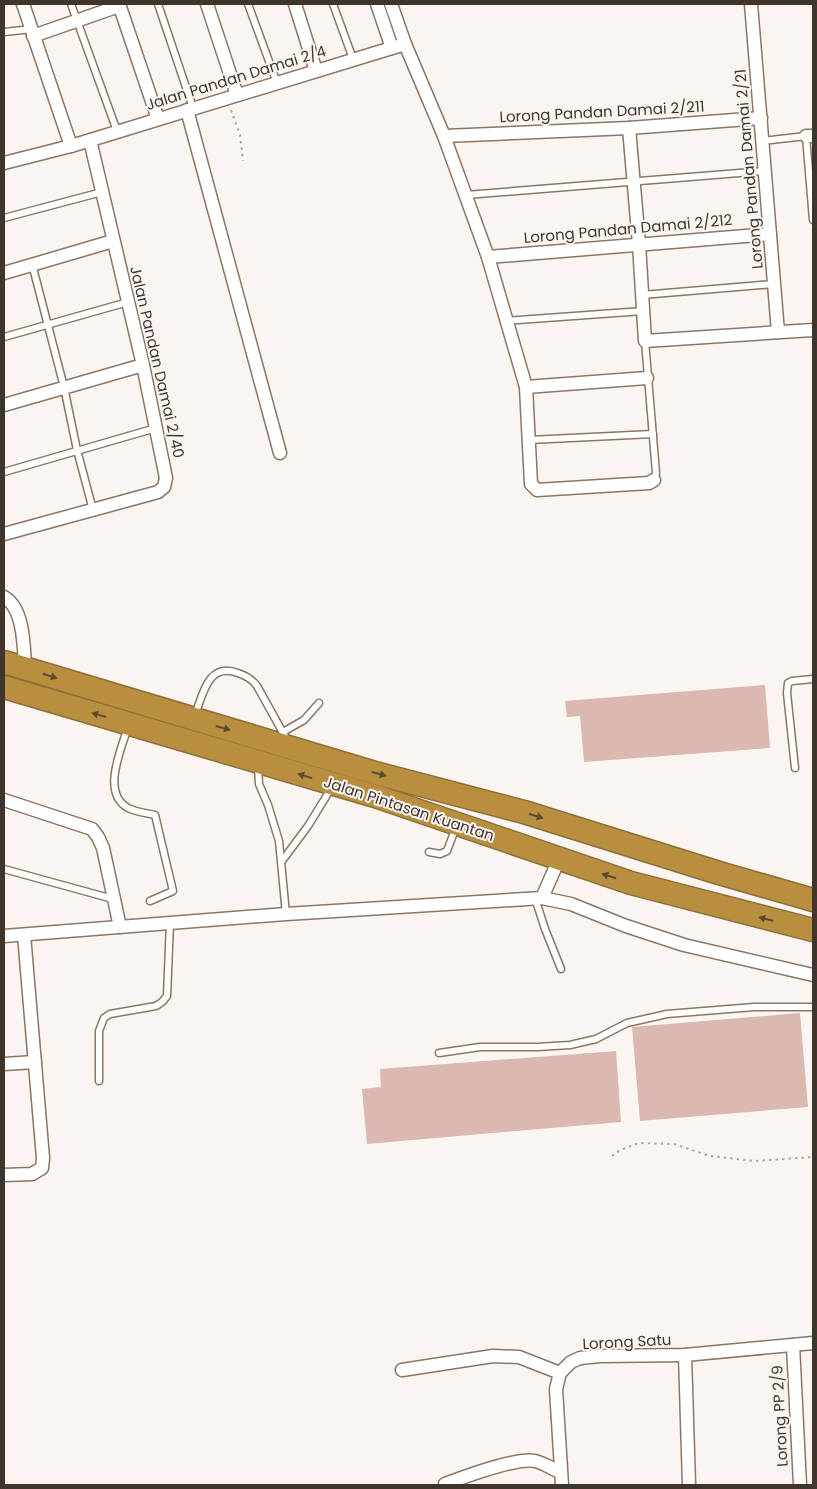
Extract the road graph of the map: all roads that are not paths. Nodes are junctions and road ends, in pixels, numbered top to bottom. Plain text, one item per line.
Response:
1 (23, 4) edge
2 (71, 4) edge
3 (158, 4) edge
4 (206, 4) edge
5 (248, 4) edge
6 (295, 4) edge
7 (334, 4) edge
8 (377, 4) edge
9 (392, 4) edge
10 (751, 4) edge
11 (119, 5) edge
12 (78, 20) junction
13 (4, 32) edge
14 (32, 32) junction
15 (405, 44) junction
16 (392, 48) junction
17 (353, 60) junction
18 (316, 71) junction
19 (277, 83) junction
20 (232, 97) junction
21 (190, 109) junction
22 (761, 118) junction
23 (158, 119) junction
24 (629, 128) junction
25 (117, 132) junction
26 (444, 136) junction
27 (810, 136) edge
28 (90, 140) junction
29 (762, 141) junction
30 (71, 146) junction
31 (4, 163) edge
32 (765, 171) junction
33 (634, 182) junction
34 (102, 192) junction
35 (466, 195) junction
36 (4, 218) edge
37 (813, 220) edge
38 (770, 234) junction
39 (113, 241) junction
40 (639, 244) junction
41 (488, 257) junction
42 (32, 264) junction
43 (4, 273) edge
44 (774, 284) junction
45 (642, 295) junction
46 (128, 302) junction
47 (643, 311) junction
48 (506, 321) junction
49 (48, 324) junction
50 (813, 330) edge
51 (778, 332) junction
52 (4, 337) edge
53 (644, 341) junction
54 (143, 365) junction
55 (647, 378) junction
56 (64, 387) junction
57 (526, 387) junction
58 (4, 405) edge
59 (157, 428) junction
60 (653, 434) junction
61 (529, 440) junction
62 (78, 450) junction
63 (280, 453) dead end
64 (4, 472) edge
65 (654, 480) joint
66 (93, 510) junction
67 (4, 534) edge
68 (4, 598) edge
69 (4, 662) edge
70 (25, 668) junction
71 (813, 679) edge
72 (4, 687) edge
73 (318, 703) dead end
74 (193, 720) junction
75 (129, 724) junction
76 (287, 740) junction
77 (258, 762) junction
78 (795, 768) dead end
79 (334, 784) junction
80 (4, 800) edge
81 (458, 824) junction
82 (429, 852) dead end
83 (559, 859) junction
84 (282, 861) junction
85 (4, 868) edge
86 (539, 898) junction
87 (113, 899) junction
88 (813, 900) edge
89 (150, 901) dead end
90 (286, 914) junction
91 (170, 923) junction
92 (120, 926) junction
93 (813, 930) edge
94 (24, 935) junction
95 (4, 936) edge
96 (561, 970) dead end
97 (813, 975) edge
98 (813, 1007) edge
99 (439, 1053) dead end
100 (35, 1062) junction
101 (4, 1064) edge
102 (99, 1081) dead end
103 (4, 1175) edge
104 (813, 1343) edge
105 (792, 1345) junction
106 (685, 1356) junction
107 (402, 1370) dead end
108 (560, 1372) junction
109 (561, 1479) edge
110 (445, 1484) edge
111 (689, 1485) edge
112 (800, 1485) edge

1 - 14 street
2 - 12 lane
3 - 21 lane
4 - 20 street
5 - 19 lane
6 - 18 street
7 - 17 lane
8 - 16 street
9 - 15 street
10 - 22 street, Lorong Pandan Damai 2/21
11 - 12 street
11 - 23 street
12 - 14 street
12 - 25 lane
13 - 14 lane
14 - 30 street
15 - 16 street, Jalan Pandan Damai 2/4
15 - 26 street
16 - 17 street, Jalan Pandan Damai 2/4
17 - 18 street, Jalan Pandan Damai 2/4
18 - 19 street, Jalan Pandan Damai 2/4
19 - 20 street, Jalan Pandan Damai 2/4
20 - 21 street, Jalan Pandan Damai 2/4
21 - 23 street, Jalan Pandan Damai 2/4
21 - 63 street
22 - 24 street, Lorong Pandan Damai 2/211
22 - 29 street, Lorong Pandan Damai 2/21
23 - 25 street, Jalan Pandan Damai 2/4
24 - 26 street, Lorong Pandan Damai 2/211
24 - 33 street
25 - 28 street, Jalan Pandan Damai 2/4
26 - 35 street
27 - 29 lane
27 - 37 lane
28 - 30 street, Jalan Pandan Damai 2/4
28 - 34 street, Jalan Pandan Damai 2/40
29 - 32 street, Lorong Pandan Damai 2/21
30 - 31 street, Jalan Pandan Damai 2/4
32 - 33 lane
32 - 38 street, Lorong Pandan Damai 2/21
33 - 35 lane
33 - 40 street
34 - 36 lane
34 - 39 street, Jalan Pandan Damai 2/40
35 - 41 street
38 - 40 street, Lorong Pandan Damai 2/212
38 - 44 street, Lorong Pandan Damai 2/21
39 - 42 street
39 - 46 street, Jalan Pandan Damai 2/40
40 - 41 street, Lorong Pandan Damai 2/212
40 - 45 street
41 - 48 street
42 - 43 street
42 - 49 lane
44 - 45 lane
44 - 51 street, Lorong Pandan Damai 2/21
45 - 47 street
46 - 49 lane
46 - 54 street, Jalan Pandan Damai 2/40
47 - 48 lane
47 - 53 street
48 - 57 street
49 - 52 lane
49 - 56 lane
50 - 51 street
51 - 53 street
53 - 55 lane
54 - 56 street
54 - 59 street, Jalan Pandan Damai 2/40
55 - 57 street
55 - 60 lane
56 - 58 street
56 - 62 lane
57 - 61 street
59 - 62 lane
59 - 66 street, Jalan Pandan Damai 2/40
60 - 61 lane
60 - 65 lane
61 - 65 street
62 - 64 lane
62 - 66 lane
66 - 67 street, Jalan Pandan Damai 2/40
68 - 70 street
69 - 70 highway, Jalan Pintasan Kuantan
70 -> 74 highway, Jalan Pintasan Kuantan
71 - 78 lane
75 -> 72 highway, Jalan Pintasan Kuantan
73 - 76 lane
74 -> 76 highway, Jalan Pintasan Kuantan
74 - 76 lane
75 - 77 highway, Jalan Pintasan Kuantan
75 - 89 lane
76 -> 88 highway, Jalan Pintasan Kuantan
79 -> 77 highway, Jalan Pintasan Kuantan
77 - 84 lane
79 - 81 highway, Jalan Pintasan Kuantan
79 - 84 lane
80 - 87 street
81 - 82 lane
81 - 83 highway, Jalan Pintasan Kuantan
83 - 86 street
93 -> 83 highway, Jalan Pintasan Kuantan
84 - 90 lane
85 - 87 lane
86 - 90 street
86 - 96 lane
86 - 97 street
87 - 92 street
90 - 91 street
91 - 92 street
91 - 102 lane
92 - 94 street
94 - 95 street
94 - 100 street
98 - 99 lane
100 - 101 street
100 - 103 street
104 - 105 street, Lorong Satu
105 - 106 street, Lorong Satu
105 - 112 street, Lorong PP 2/9
106 - 108 street, Lorong Satu
106 - 111 street
107 - 108 street
108 - 109 street
109 - 110 street

